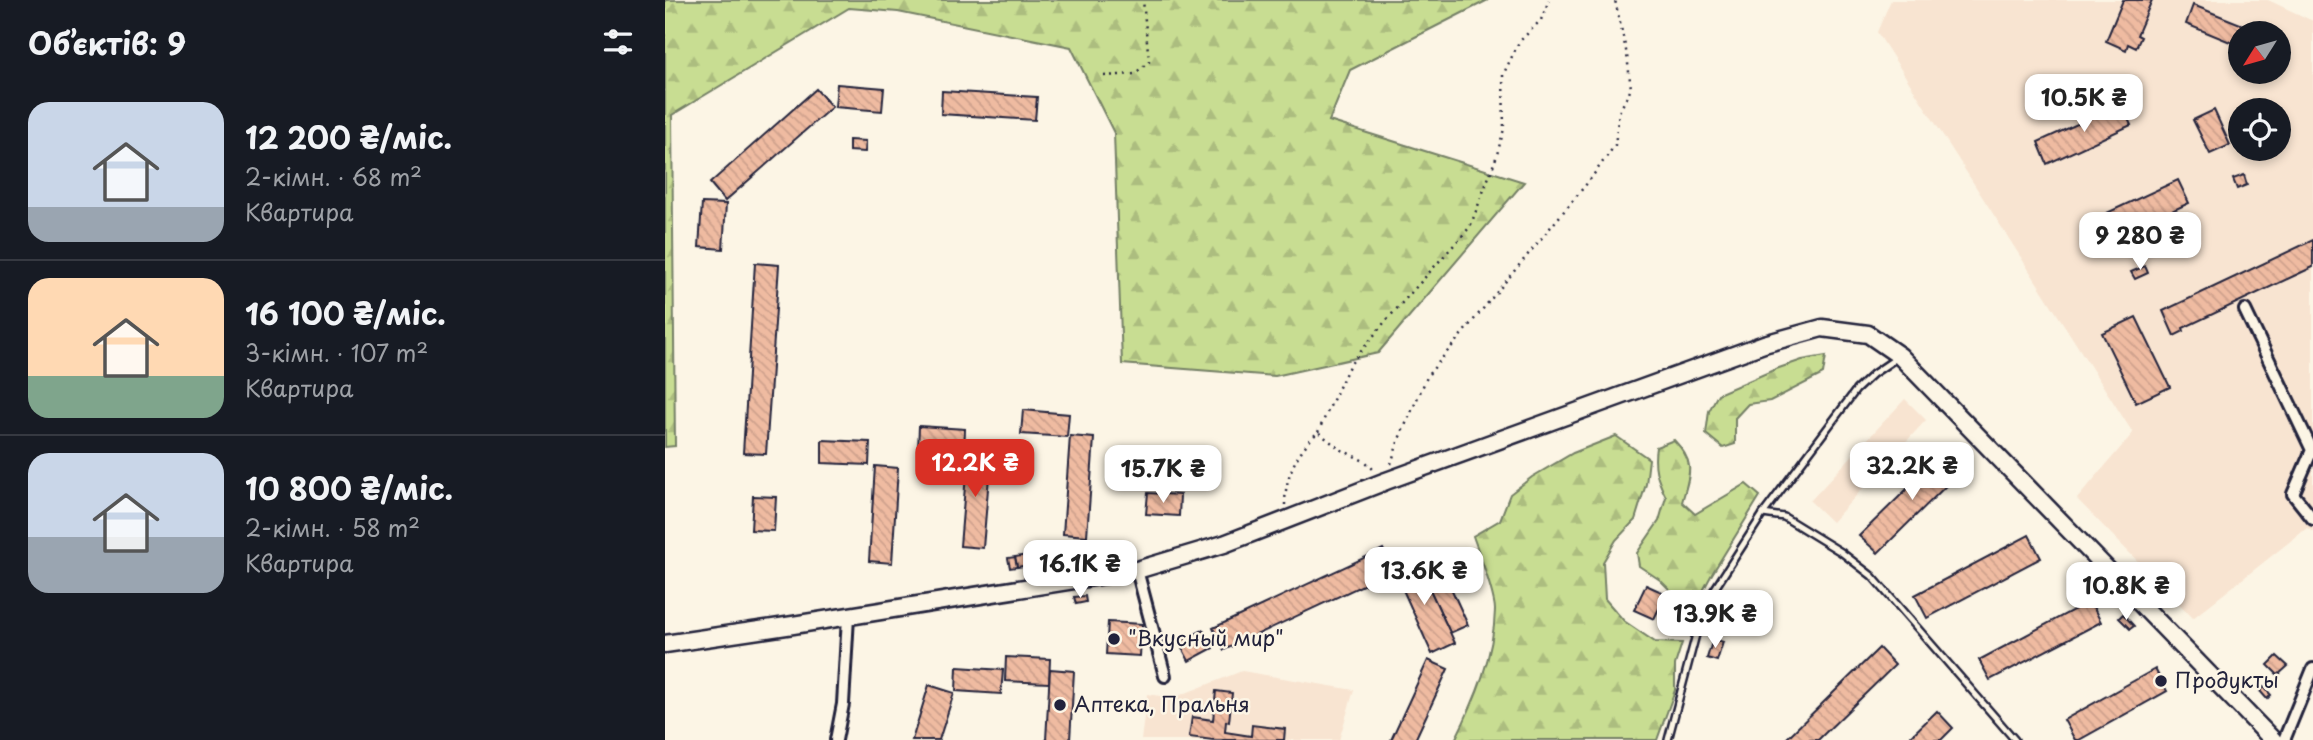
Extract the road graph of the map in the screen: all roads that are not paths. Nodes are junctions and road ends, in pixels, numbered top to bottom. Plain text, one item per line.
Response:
1 (2245, 310) dead end
2 (1900, 356) junction
3 (1763, 514) junction
4 (2313, 519) edge
5 (1137, 570) junction
6 (848, 617) junction
7 (665, 644) edge
8 (2313, 669) edge
9 (1165, 676) dead end
10 (836, 740) edge
11 (1668, 740) edge
12 (2015, 740) edge
13 (2273, 740) edge
14 (2284, 740) edge

1 - 4 street
2 - 3 lane
2 - 5 street
2 - 13 street
3 - 11 lane
3 - 12 lane
5 - 6 street
5 - 9 street
6 - 7 street
6 - 10 street
8 - 14 street

